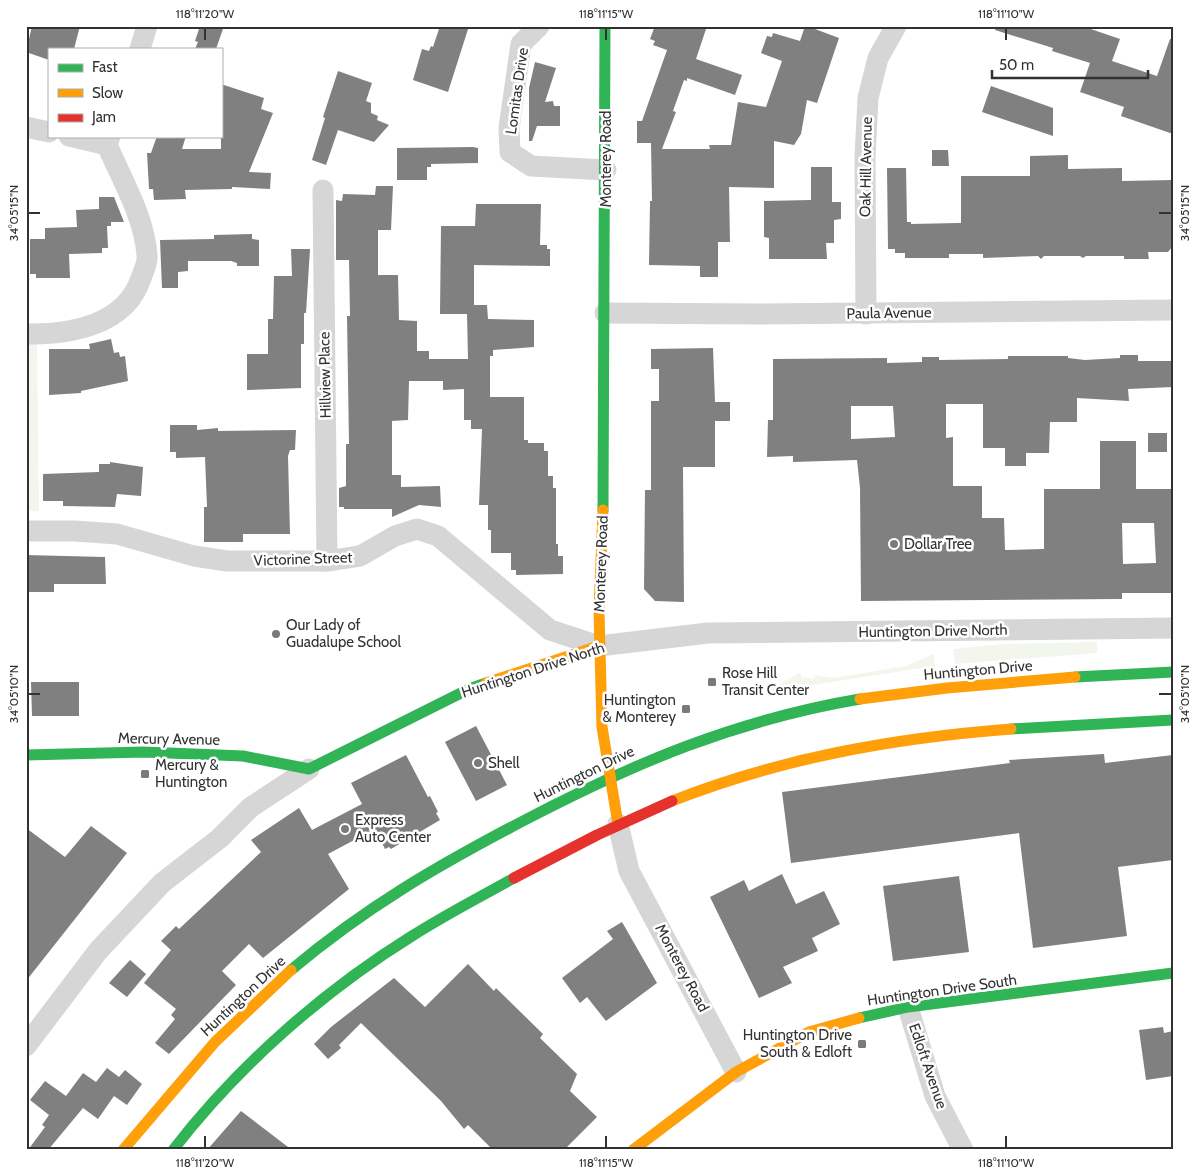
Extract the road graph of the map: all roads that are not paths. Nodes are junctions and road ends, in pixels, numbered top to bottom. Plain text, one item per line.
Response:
1 (148, 26) edge
2 (539, 26) edge
3 (605, 26) edge
4 (896, 26) edge
5 (140, 48) edge
6 (26, 126) edge
7 (48, 132) edge
8 (85, 138) edge
9 (109, 141) edge
10 (606, 170) junction
11 (323, 190) dead end
12 (1173, 310) edge
13 (605, 313) junction
14 (866, 314) junction
15 (26, 334) edge
16 (26, 531) edge
17 (327, 561) junction
18 (1173, 628) edge
19 (599, 646) junction
20 (1173, 672) edge
21 (1173, 720) edge
22 (30, 760) edge
23 (309, 769) junction
24 (609, 776) junction
25 (618, 824) junction
26 (1173, 974) edge
27 (908, 1007) junction
28 (26, 1046) edge
29 (736, 1072) junction
30 (123, 1150) edge
31 (173, 1150) edge
32 (633, 1150) edge
33 (963, 1150) edge

1 - 5 street
2 - 10 street, Lomitas Drive
3 - 10 main road, Monterey Road
4 - 14 street, Oak Hill Avenue
6 - 7 street
8 - 9 street
9 - 15 street
10 - 13 main road, Monterey Road
11 - 17 street, Hillview Place
12 - 14 street, Paula Avenue
13 - 14 street, Paula Avenue
13 - 19 main road, Monterey Road
16 - 17 street, Victorine Street
17 - 19 street, Victorine Street
18 - 19 street, Huntington Drive North
19 - 23 main road, Huntington Drive North
19 - 24 main road, Monterey Road
20 - 24 main road, Huntington Drive
21 - 25 main road
22 - 23 main road, Mercury Avenue
23 - 28 street, Huntington Drive North
24 - 25 main road, Monterey Road
24 - 30 main road, Huntington Drive
25 - 29 street, Monterey Road
25 - 31 main road
26 - 27 main road, Huntington Drive South
27 - 29 main road, Huntington Drive South
27 - 33 street, Edloft Avenue
29 - 32 main road, Huntington Drive South

